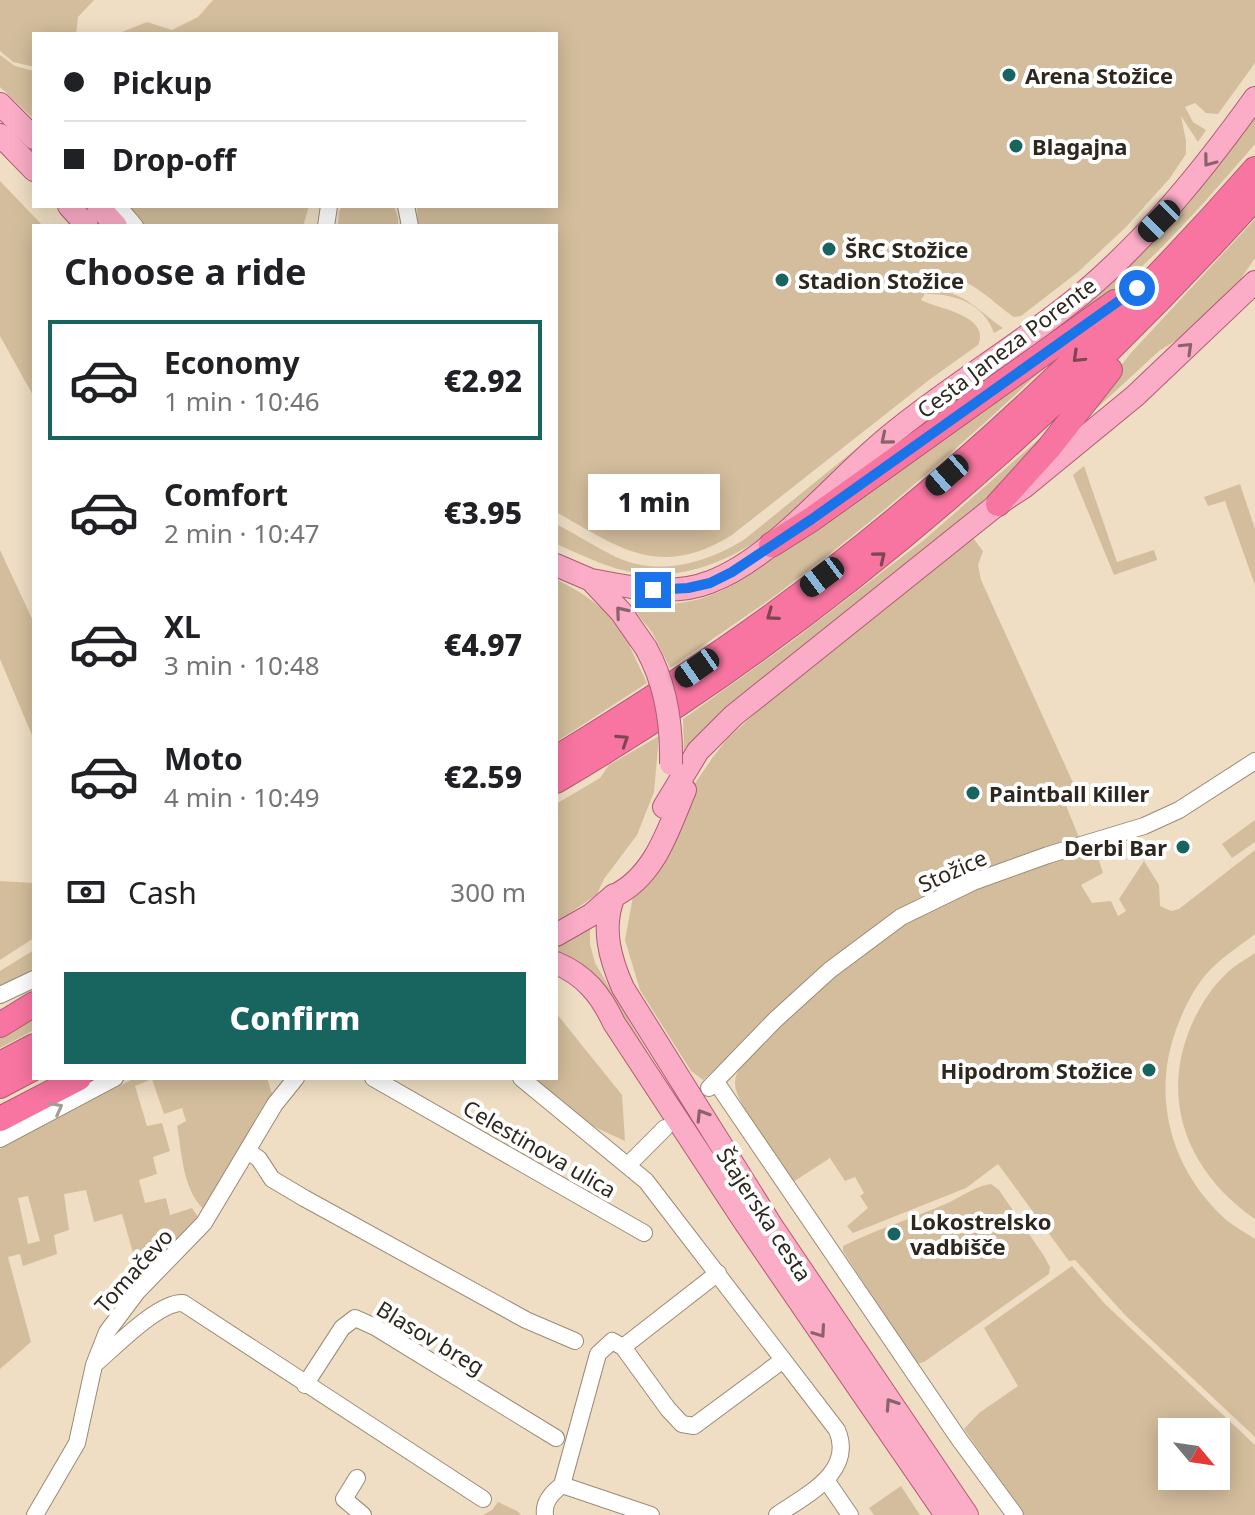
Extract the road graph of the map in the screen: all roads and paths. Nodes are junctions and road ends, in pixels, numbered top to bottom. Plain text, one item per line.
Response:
1 (1255, 98) edge
2 (0, 104) edge
3 (0, 135) edge
4 (32, 135) edge
5 (32, 168) edge
6 (1255, 169) edge
7 (1255, 198) edge
8 (68, 208) edge
9 (100, 208) edge
10 (120, 208) edge
11 (85, 224) edge
12 (114, 224) edge
13 (133, 224) edge
14 (1194, 266) junction
15 (1152, 282) junction
16 (1255, 282) edge
17 (998, 504) junction
18 (771, 545) junction
19 (558, 550) edge
20 (558, 566) edge
21 (591, 580) junction
22 (752, 704) junction
23 (558, 757) edge
24 (1255, 761) edge
25 (558, 780) edge
26 (664, 807) junction
27 (614, 896) junction
28 (558, 934) edge
29 (558, 964) edge
30 (558, 976) edge
31 (32, 980) edge
32 (0, 995) edge
33 (32, 1005) edge
34 (614, 1023) junction
35 (0, 1025) edge
36 (32, 1047) edge
37 (0, 1064) edge
38 (32, 1069) edge
39 (75, 1080) edge
40 (111, 1080) edge
41 (294, 1080) edge
42 (376, 1080) edge
43 (524, 1080) edge
44 (0, 1086) edge
45 (0, 1119) edge
46 (665, 1128) dead end
47 (0, 1139) edge
48 (248, 1151) junction
49 (629, 1164) junction
50 (644, 1233) dead end
51 (718, 1273) junction
52 (575, 1341) dead end
53 (623, 1347) junction
54 (783, 1360) junction
55 (94, 1365) junction
56 (305, 1385) junction
57 (556, 1438) dead end
58 (357, 1478) dead end
59 (826, 1480) junction
60 (562, 1485) junction
61 (483, 1499) dead end
62 (35, 1515) edge
63 (363, 1515) edge
64 (545, 1515) edge
65 (651, 1515) edge
66 (777, 1515) edge
67 (850, 1515) edge
68 (946, 1515) edge
69 (967, 1515) edge
70 (1015, 1515) edge

1 -> 18 main road, Cesta Janeza Porente
2 - 4 main road
3 - 5 main road
6 - 15 highway
7 - 14 highway
8 - 11 main road
9 - 12 main road
10 - 13 street
14 - 17 highway
25 -> 14 highway
15 - 18 highway
15 -> 23 highway
17 -> 16 main road
17 - 22 main road
18 - 21 main road, Cesta Janeza Porente
19 - 21 main road
20 - 21 main road
26 -> 21 main road, bridge
22 - 26 main road
22 - 27 main road
24 - 70 street, Stožice
26 - 27 main road
27 - 28 main road
69 -> 27 main road, Štajerska cesta
29 - 34 main road, Štajerska cesta
30 - 34 main road, Štajerska cesta
31 - 32 street
33 - 35 highway
34 -> 68 main road, Štajerska cesta
36 - 37 highway
38 - 44 highway
39 - 45 highway
47 -> 40 street
41 - 48 street, Tomačevo
42 - 50 street, Celestinova ulica
43 - 49 street
46 - 49 street
48 - 52 street
48 - 55 street, Tomačevo
49 - 51 street
51 - 53 street
51 - 54 street
53 - 54 street
53 - 60 street
54 - 59 street
55 - 56 street
55 - 62 street, Tomačevo
56 - 57 street, Blasov breg
56 - 61 street
58 - 63 street
59 - 66 street
59 - 67 street
60 - 64 street
60 - 65 street

